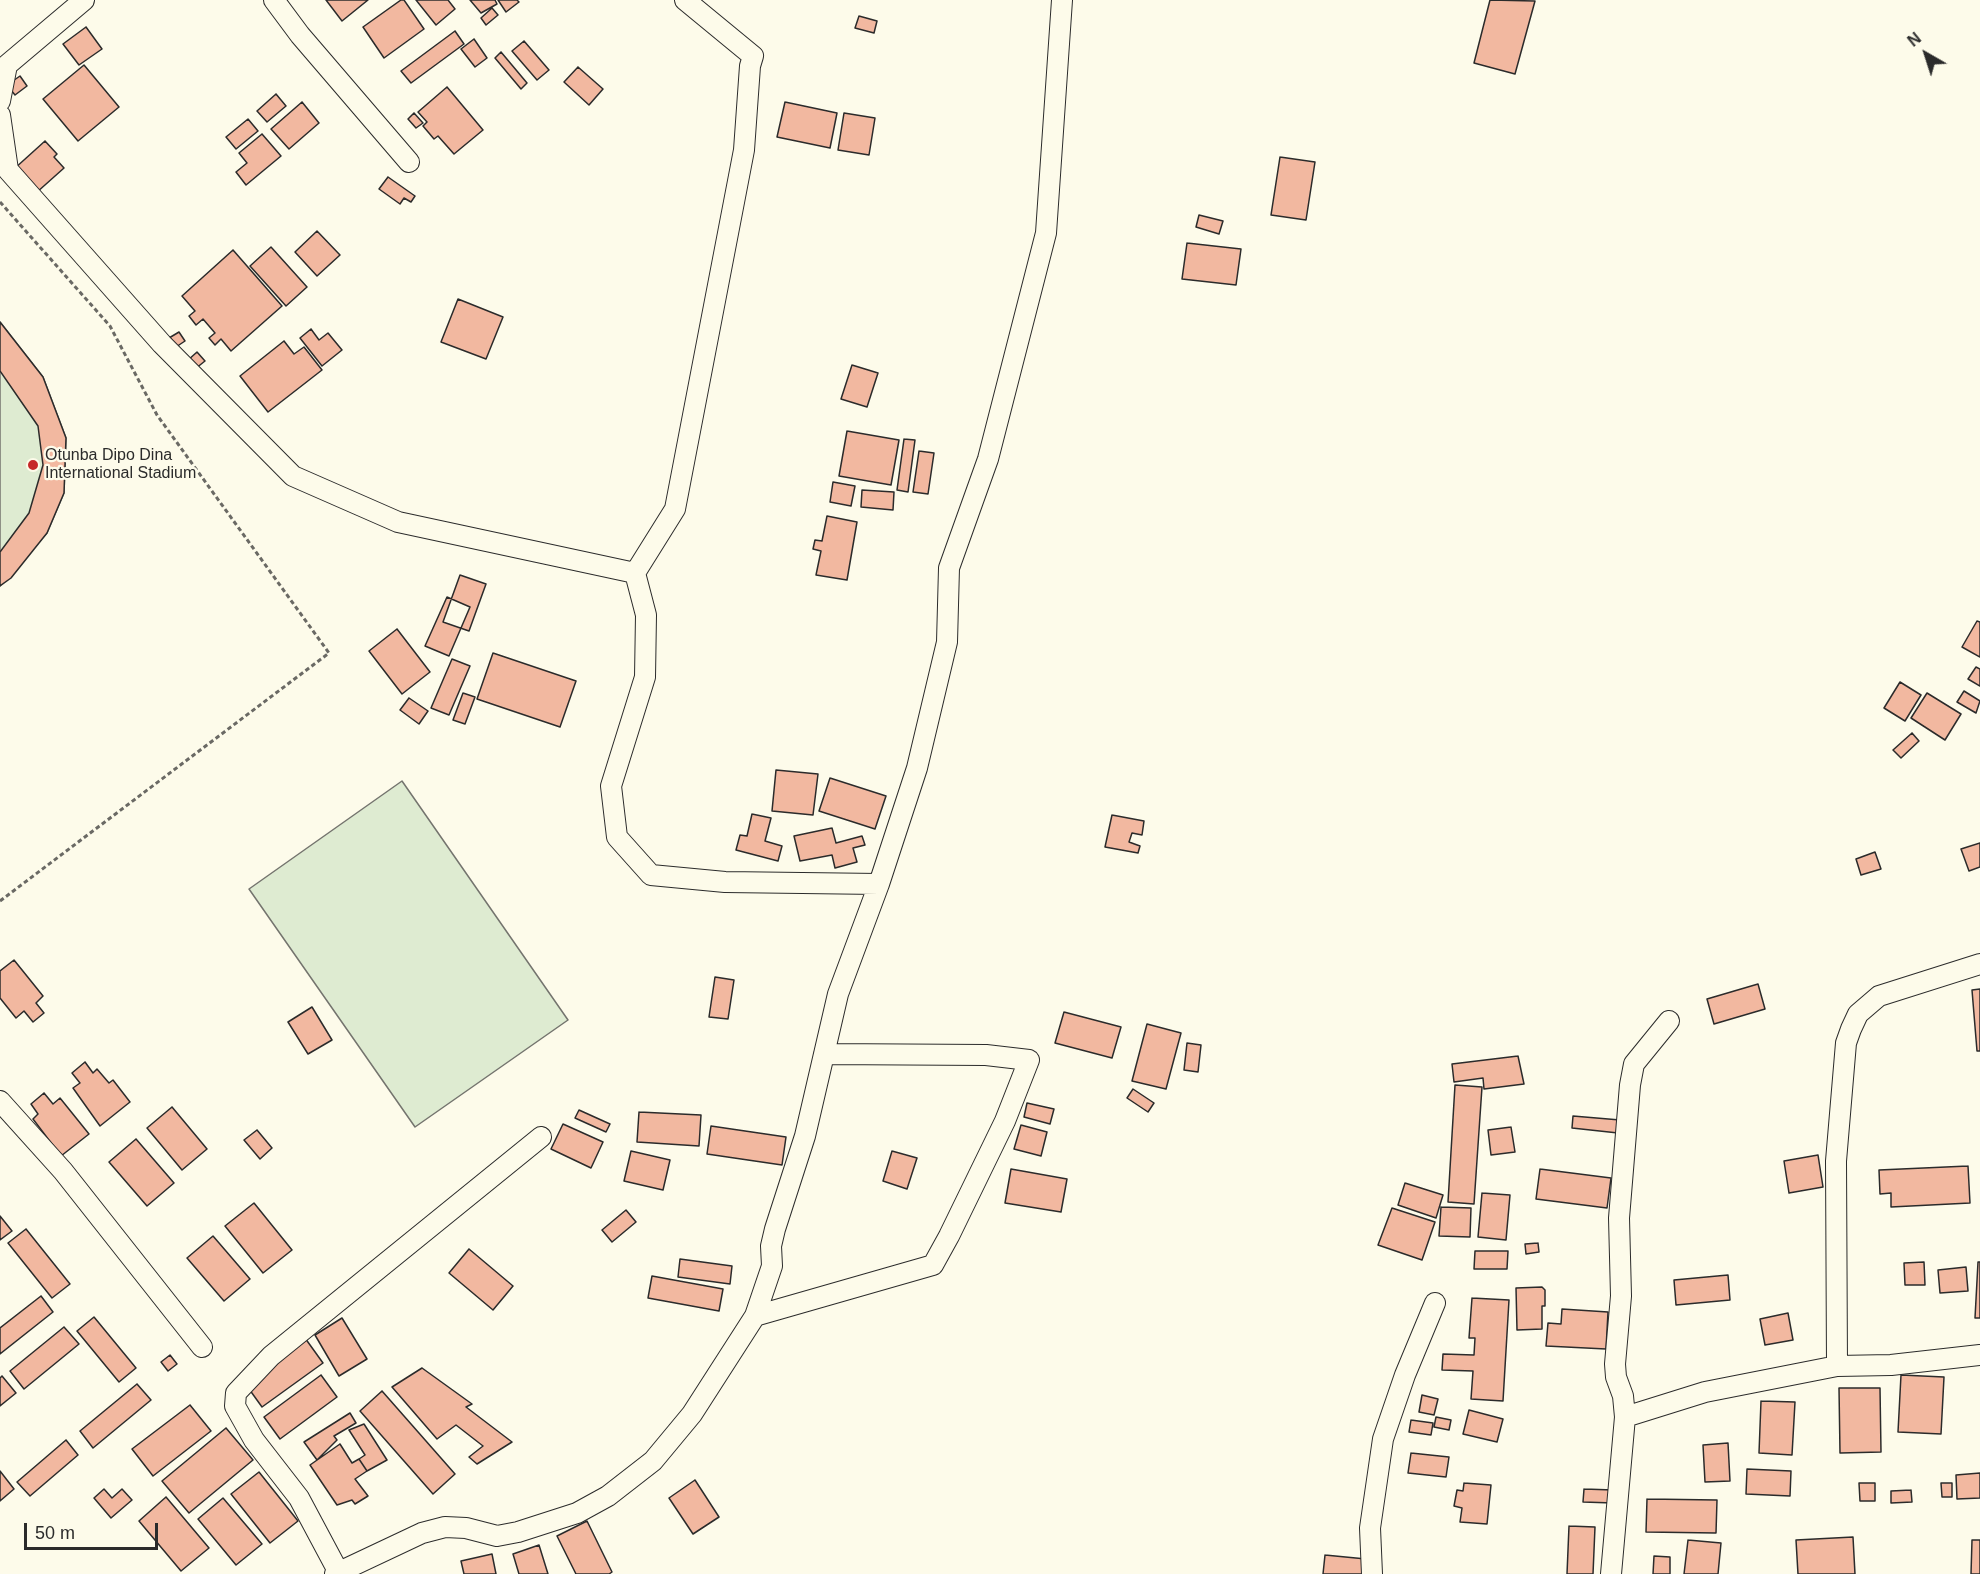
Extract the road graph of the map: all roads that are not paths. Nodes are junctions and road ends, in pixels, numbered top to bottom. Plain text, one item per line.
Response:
1 (84, 0) edge
2 (274, 0) edge
3 (685, 0) edge
4 (1062, 0) edge
5 (0, 101) edge
6 (0, 115) edge
7 (409, 162) dead end
8 (635, 573) junction
9 (879, 884) junction
10 (1980, 964) edge
11 (1668, 1021) dead end
12 (824, 1054) junction
13 (0, 1101) edge
14 (541, 1137) dead end
15 (1436, 1303) dead end
16 (755, 1316) junction
17 (202, 1347) dead end
18 (1980, 1355) edge
19 (1837, 1366) junction
20 (1624, 1417) junction
21 (337, 1573) edge
22 (1372, 1574) edge
23 (1611, 1574) edge

1 - 5 street
2 - 7 street
3 - 8 street
4 - 9 street
6 - 8 street
8 - 9 street
9 - 12 street
10 - 19 street
11 - 20 street
12 - 16 street
12 - 16 street
13 - 17 street
14 - 21 street
15 - 22 street
16 - 21 street
18 - 19 street
19 - 20 street
20 - 23 street

